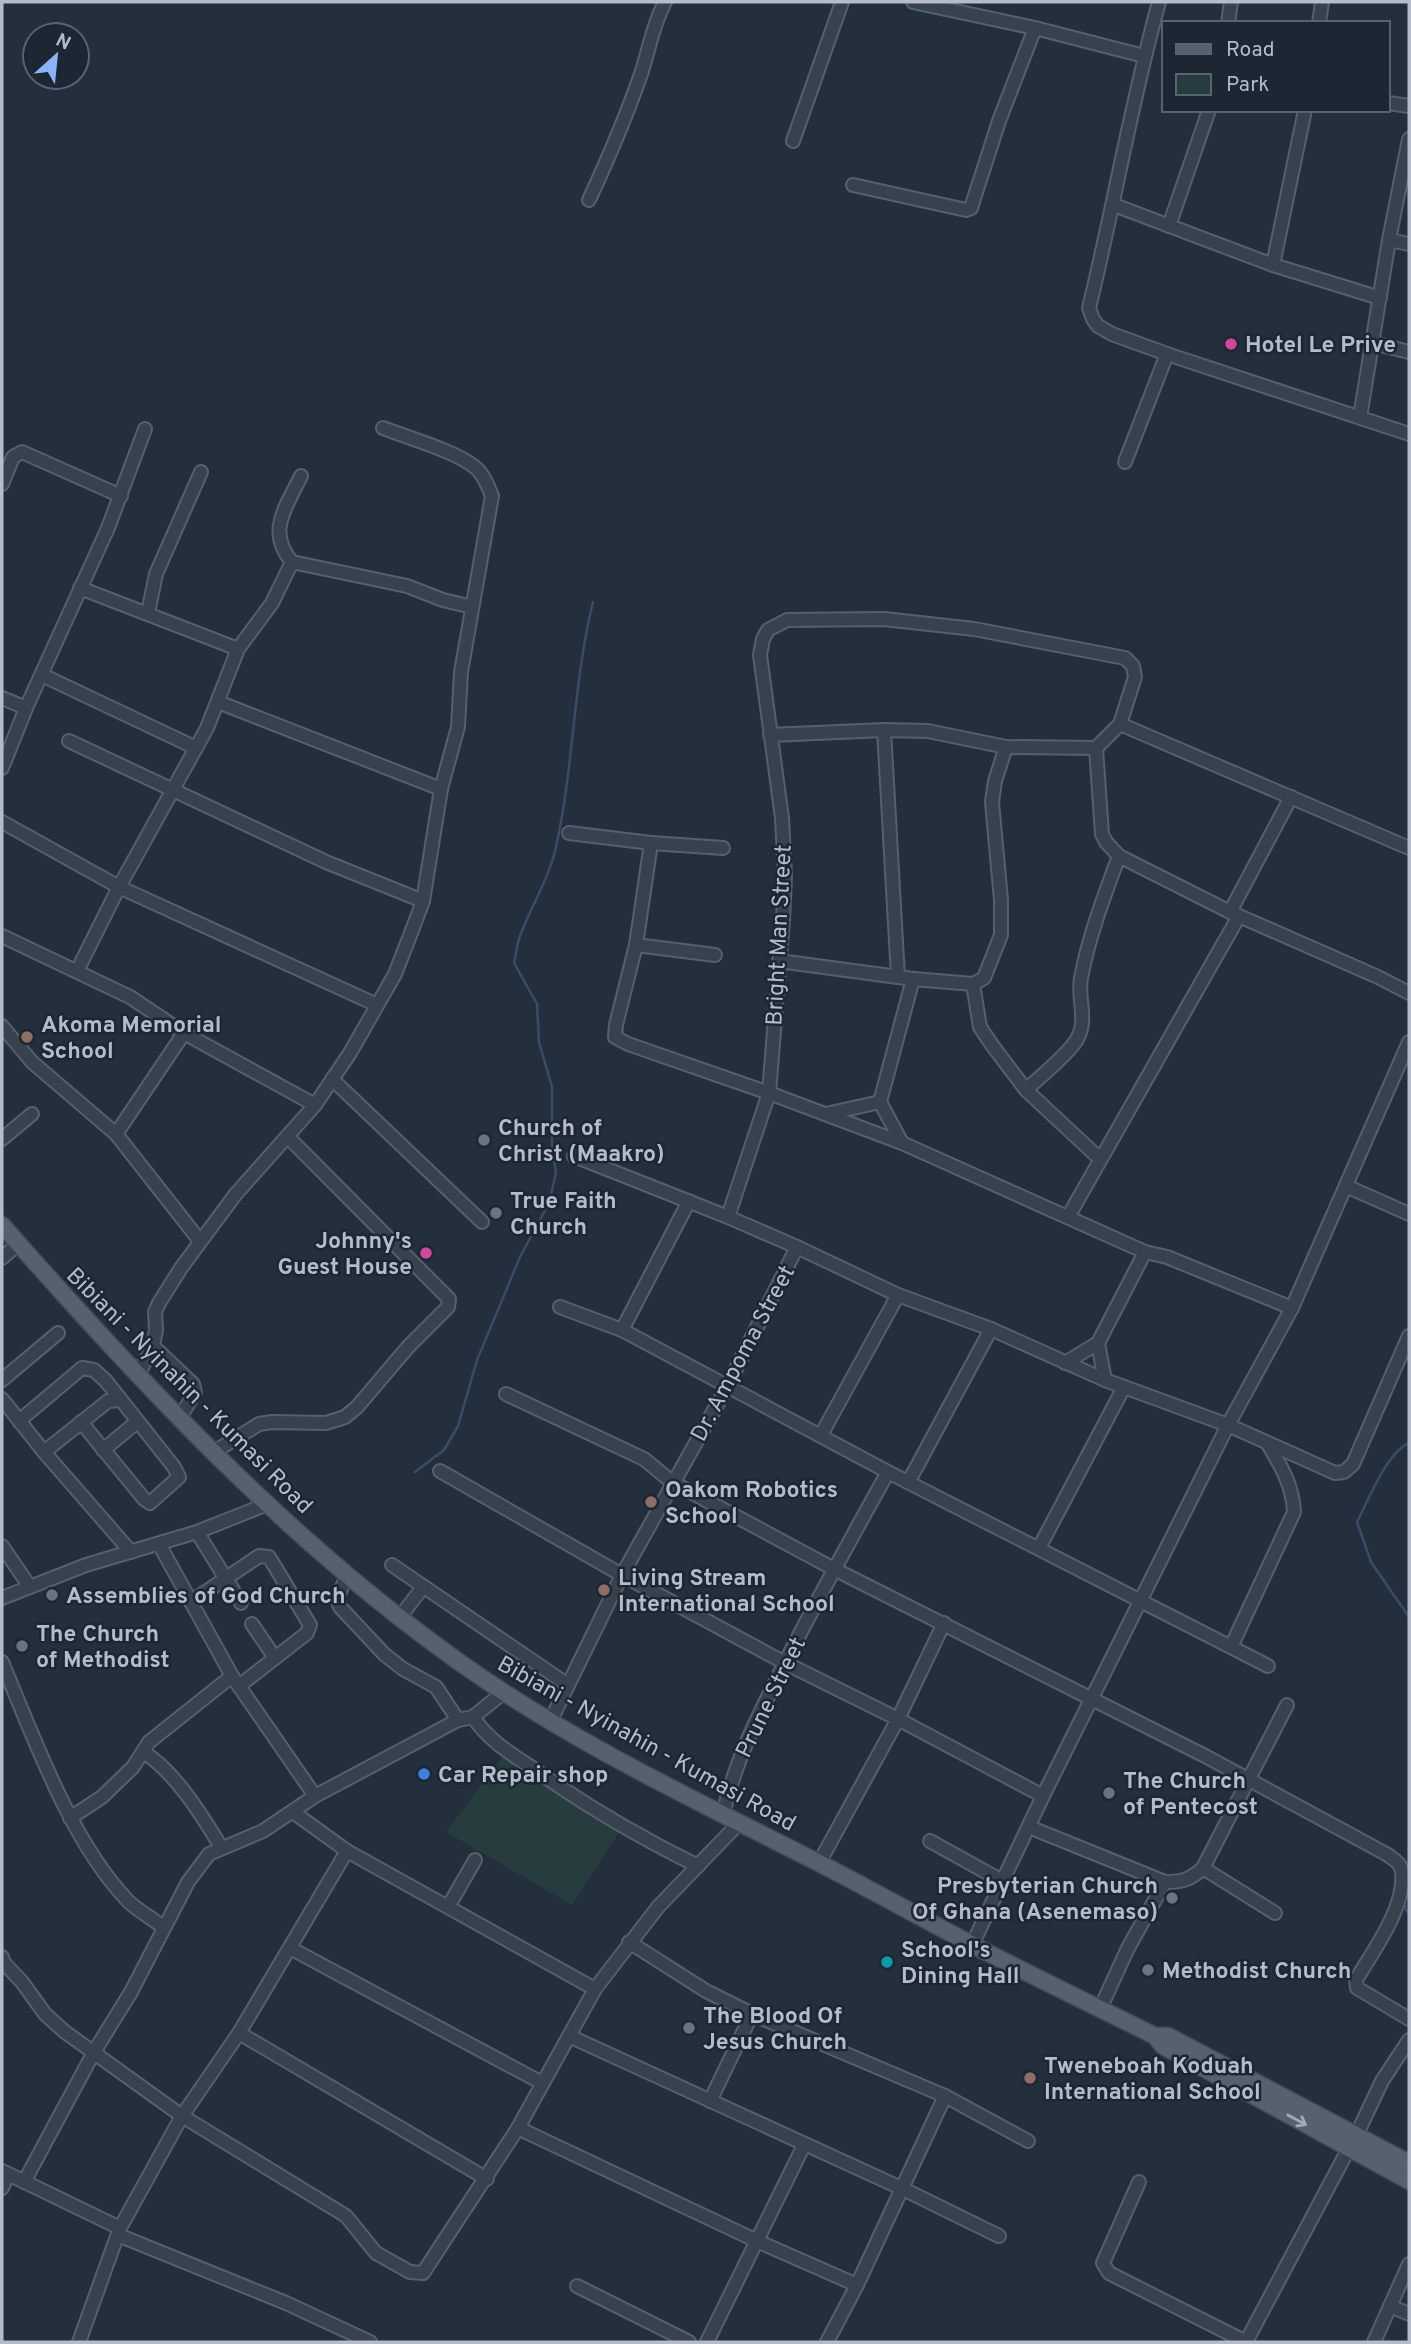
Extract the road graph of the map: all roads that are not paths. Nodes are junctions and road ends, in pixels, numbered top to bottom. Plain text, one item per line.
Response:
1 (665, 2) edge
2 (842, 2) edge
3 (913, 2) edge
4 (1159, 2) edge
5 (1231, 2) edge
6 (1322, 2) edge
7 (1228, 21) edge
8 (1319, 21) edge
9 (1035, 28) junction
10 (1144, 56) junction
11 (1390, 103) edge
12 (1409, 106) edge
13 (1208, 112) edge
14 (1305, 112) edge
15 (1409, 139) edge
16 (793, 141) dead end
17 (853, 185) dead end
18 (589, 200) dead end
19 (1114, 205) junction
20 (1170, 226) junction
21 (1389, 240) junction
22 (1409, 244) edge
23 (1273, 265) junction
24 (1380, 298) junction
25 (1373, 343) junction
26 (1409, 352) edge
27 (1167, 354) junction
28 (1360, 417) junction
29 (383, 428) dead end
30 (145, 429) dead end
31 (1409, 434) edge
32 (1125, 462) dead end
33 (201, 472) dead end
34 (301, 476) dead end
35 (2, 484) edge
36 (121, 496) junction
37 (292, 562) junction
38 (80, 588) junction
39 (472, 607) junction
40 (148, 613) junction
41 (238, 649) junction
42 (42, 675) junction
43 (2, 698) edge
44 (218, 702) junction
45 (26, 708) junction
46 (1119, 724) junction
47 (884, 730) junction
48 (770, 735) junction
49 (69, 741) dead end
50 (1006, 747) junction
51 (196, 748) junction
52 (1096, 748) junction
53 (2, 768) edge
54 (441, 789) junction
55 (172, 791) junction
56 (1291, 797) junction
57 (2, 822) edge
58 (569, 833) dead end
59 (651, 843) junction
60 (723, 848) dead end
61 (1409, 848) edge
62 (1119, 856) junction
63 (120, 887) junction
64 (423, 901) junction
65 (1235, 914) junction
66 (4, 942) edge
67 (636, 945) junction
68 (715, 955) dead end
69 (779, 961) junction
70 (77, 971) junction
71 (898, 977) junction
72 (912, 979) junction
73 (973, 984) junction
74 (1409, 993) edge
75 (377, 1005) junction
76 (2, 1026) edge
77 (184, 1033) junction
78 (1409, 1042) edge
79 (332, 1079) junction
80 (1026, 1090) junction
81 (769, 1093) junction
82 (880, 1102) junction
83 (315, 1105) junction
84 (32, 1114) dead end
85 (826, 1114) junction
86 (116, 1133) junction
87 (288, 1137) junction
88 (2, 1139) edge
89 (902, 1143) junction
90 (574, 1156) dead end
91 (1100, 1159) junction
92 (1346, 1186) junction
93 (689, 1201) junction
94 (1409, 1214) edge
95 (728, 1217) junction
96 (1068, 1217) junction
97 (482, 1222) dead end
98 (2, 1225) edge
99 (200, 1241) junction
100 (18, 1244) junction
101 (797, 1247) junction
102 (1145, 1252) junction
103 (2, 1258) edge
104 (898, 1295) junction
105 (560, 1307) dead end
106 (1292, 1308) junction
107 (991, 1329) junction
108 (622, 1331) junction
109 (58, 1333) dead end
110 (1409, 1336) edge
111 (1098, 1342) junction
112 (153, 1346) junction
113 (1065, 1363) junction
114 (138, 1375) junction
115 (2, 1380) edge
116 (1105, 1380) junction
117 (727, 1387) junction
118 (1124, 1387) junction
119 (506, 1394) dead end
120 (2, 1399) edge
121 (119, 1400) junction
122 (180, 1418) junction
123 (19, 1420) junction
124 (81, 1422) junction
125 (137, 1422) junction
126 (1228, 1425) junction
127 (821, 1435) junction
128 (1268, 1444) junction
129 (103, 1450) junction
130 (44, 1452) junction
131 (214, 1452) junction
132 (440, 1471) dead end
133 (888, 1472) junction
134 (909, 1481) junction
135 (672, 1482) junction
136 (265, 1505) junction
137 (197, 1532) junction
138 (159, 1544) junction
139 (2, 1546) edge
140 (1039, 1548) junction
141 (131, 1552) junction
142 (391, 1565) dead end
143 (834, 1569) junction
144 (622, 1575) junction
145 (347, 1576) junction
146 (226, 1579) junction
147 (30, 1587) junction
148 (423, 1587) junction
149 (2, 1598) edge
150 (1141, 1600) junction
151 (191, 1602) junction
152 (241, 1603) dead end
153 (400, 1617) junction
154 (944, 1623) junction
155 (252, 1624) dead end
156 (1231, 1647) junction
157 (275, 1658) junction
158 (2, 1662) edge
159 (785, 1663) junction
160 (1268, 1666) dead end
161 (235, 1681) junction
162 (568, 1685) junction
163 (504, 1692) junction
164 (1093, 1698) junction
165 (1287, 1704) dead end
166 (473, 1717) junction
167 (898, 1719) junction
168 (458, 1720) junction
169 (551, 1720) junction
170 (143, 1752) junction
171 (1248, 1779) junction
172 (1043, 1796) junction
173 (315, 1797) junction
174 (293, 1812) junction
175 (723, 1815) junction
176 (70, 1818) junction
177 (739, 1823) junction
178 (1029, 1827) junction
179 (930, 1841) dead end
180 (221, 1847) junction
181 (348, 1852) junction
182 (475, 1860) dead end
183 (819, 1863) junction
184 (698, 1866) junction
185 (1203, 1868) junction
186 (1002, 1881) junction
187 (1165, 1882) junction
188 (448, 1907) junction
189 (1275, 1913) dead end
190 (163, 1927) junction
191 (629, 1942) junction
192 (972, 1945) junction
193 (290, 1948) junction
194 (2, 1962) edge
195 (595, 1989) junction
196 (1100, 2008) junction
197 (752, 2014) junction
198 (1409, 2019) edge
199 (239, 2033) junction
200 (569, 2036) junction
201 (1409, 2040) edge
202 (94, 2052) junction
203 (542, 2083) junction
204 (945, 2096) junction
205 (710, 2101) junction
206 (182, 2116) junction
207 (517, 2128) junction
208 (1028, 2141) dead end
209 (1353, 2141) junction
210 (804, 2145) junction
211 (1409, 2163) edge
212 (5, 2173) edge
213 (486, 2179) junction
214 (1409, 2181) edge
215 (24, 2182) junction
216 (1139, 2182) dead end
217 (2, 2188) edge
218 (901, 2188) junction
219 (119, 2231) junction
220 (999, 2236) dead end
221 (757, 2241) junction
222 (1409, 2264) edge
223 (857, 2285) junction
224 (577, 2286) dead end
225 (1390, 2306) junction
226 (1409, 2314) edge
227 (79, 2342) edge
228 (370, 2342) edge
229 (689, 2342) edge
230 (708, 2342) edge
231 (827, 2342) edge
232 (1246, 2342) edge
233 (1374, 2342) edge

1 - 18 street
2 - 16 street
3 - 9 street
4 - 10 street
5 - 7 street
6 - 8 street
9 - 10 street
9 - 17 street
10 - 19 street
11 - 12 street
13 - 20 street
14 - 23 street
15 - 21 street
19 - 20 street
19 - 27 street
20 - 23 street
21 - 22 street
21 - 24 street
23 - 24 street
24 - 25 street
25 - 26 street
25 - 28 street
27 - 28 street
27 - 32 street
28 - 31 street
29 - 39 street
30 - 36 street
33 - 40 street
34 - 37 street
35 - 36 street
36 - 38 street
37 - 39 street
37 - 41 street
38 - 40 street
38 - 42 street
39 - 54 street
40 - 41 street
41 - 44 street
42 - 45 street
42 - 51 street
43 - 45 street
44 - 51 street
44 - 54 street
45 - 53 street
46 - 48 street, Bright Man Street
46 - 52 street
46 - 56 street
47 - 48 street
47 - 50 street
47 - 71 street
48 - 69 street, Bright Man Street
49 - 55 street
50 - 52 street
50 - 73 street
51 - 55 street
52 - 62 street
54 - 64 street
55 - 63 street
55 - 64 street
56 - 61 street
56 - 65 street
57 - 63 street
58 - 59 street
59 - 60 street
59 - 67 street
62 - 65 street
62 - 80 street
63 - 70 street
63 - 75 street
64 - 75 street
65 - 74 street
65 - 91 street
66 - 70 street
67 - 68 street
67 - 81 street
69 - 71 street
69 - 81 street, Bright Man Street
70 - 77 street
71 - 72 street
72 - 73 street
72 - 82 street
73 - 80 street
75 - 79 street
76 - 86 street
77 - 83 street
77 - 86 street
78 - 92 street
79 - 83 street
79 - 97 street
80 - 91 street
81 - 85 street
81 - 95 street, Bright Man Street
82 - 85 street
82 - 89 street
83 - 87 street
84 - 88 street
85 - 89 street
86 - 99 street
87 - 99 street
87 - 131 street
89 - 96 street
90 - 93 street
91 - 96 street
92 - 94 street
92 - 106 street
93 - 95 street
93 - 108 street
95 - 101 street
96 - 102 street
98 - 100 main road, Bibiani - Nyinahin - Kumasi Road
99 - 112 street
100 - 103 street
100 - 114 main road, Bibiani - Nyinahin - Kumasi Road
101 - 104 street
101 - 117 street, Dr. Ampoma Street
102 - 106 street
102 - 111 street
104 - 107 street
104 - 127 street
105 - 108 street
106 - 126 street
107 - 113 street
107 - 134 street
108 - 117 street
109 - 115 street
110 - 128 street
111 - 113 street
111 - 116 street
112 - 114 street
112 - 122 street
113 - 116 street
114 - 122 main road, Bibiani - Nyinahin - Kumasi Road
116 - 118 street
117 - 127 street
117 - 135 street, Dr. Ampoma Street
118 - 126 street
118 - 140 street
119 - 135 street
120 - 123 street
121 - 123 street
121 - 124 street
121 - 125 street
122 - 131 main road, Bibiani - Nyinahin - Kumasi Road
123 - 130 street
124 - 129 street
124 - 130 street
125 - 129 street
125 - 129 street
126 - 128 street
126 - 150 street
127 - 133 street
128 - 156 street
130 - 141 street
131 - 136 main road, Bibiani - Nyinahin - Kumasi Road
132 - 144 street
133 - 134 street
133 - 143 street, Prune Street
134 - 140 street
135 - 143 street
135 - 144 street, Dr. Ampoma Street
136 - 137 street
136 - 145 main road, Bibiani - Nyinahin - Kumasi Road
137 - 138 street
137 - 146 street
138 - 141 street
138 - 151 street
139 - 147 street
140 - 150 street
141 - 147 street
142 - 148 street
143 - 154 street
143 - 159 street, Prune Street
144 - 159 street
144 - 162 street, Dr. Ampoma Street
145 - 153 main road, Bibiani - Nyinahin - Kumasi Road
145 - 168 street
146 - 151 street
146 - 152 street
146 - 157 street
147 - 149 street
148 - 153 street
148 - 162 street
150 - 156 street
150 - 164 street
151 - 161 street
153 - 163 main road, Bibiani - Nyinahin - Kumasi Road
154 - 164 street
154 - 167 street
155 - 157 street
156 - 160 street
157 - 161 street
158 - 176 street
159 - 167 street
159 - 175 street, Prune Street
161 - 170 street
161 - 173 street
162 - 169 street, Dr. Ampoma Street
163 - 166 street
163 - 169 main road, Bibiani - Nyinahin - Kumasi Road
164 - 171 street
164 - 172 street
165 - 171 street
166 - 168 street
166 - 184 street
167 - 172 street
167 - 183 street
168 - 173 street
169 - 175 main road, Bibiani - Nyinahin - Kumasi Road
170 - 176 street
170 - 180 street
171 - 185 street
171 - 198 street
172 - 178 street
173 - 174 street
174 - 180 street
174 - 181 street
175 - 177 main road, Bibiani - Nyinahin - Kumasi Road
176 - 190 street
177 - 183 main road, Bibiani - Nyinahin - Kumasi Road
177 - 184 street
178 - 186 street
178 - 187 street
179 - 186 street
180 - 190 street
181 - 188 street
181 - 193 street
182 - 188 street
183 - 192 main road, Bibiani - Nyinahin - Kumasi Road
184 - 191 street
185 - 187 street
185 - 189 street
186 - 192 street
187 - 196 street
188 - 195 street
190 - 202 street
191 - 195 street
191 - 197 street
192 - 196 main road, Bibiani - Nyinahin - Kumasi Road
193 - 199 street
193 - 203 street
194 - 202 street
195 - 200 street
196 - 209 main road, Bibiani - Nyinahin - Kumasi Road
197 - 204 street
197 - 205 street
199 - 206 street
199 - 213 street
200 - 203 street
200 - 205 street
201 - 209 street
202 - 206 street
202 - 215 street
203 - 207 street
204 - 208 street
204 - 218 street
205 - 210 street
206 - 213 street
206 - 219 street
207 - 213 street
207 - 221 street
209 - 211 main road, Bibiani - Nyinahin - Kumasi Road
209 - 214 main road, Bibiani - Nyinahin - Kumasi Road
209 - 232 street
210 - 218 street
210 - 221 street
212 - 215 street
212 - 217 street
215 - 219 street
216 - 232 street
218 - 220 street
218 - 223 street
219 - 227 street
219 - 228 street
221 - 223 street
221 - 230 street
222 - 225 street
223 - 231 street
224 - 229 street
225 - 226 street
225 - 233 street

